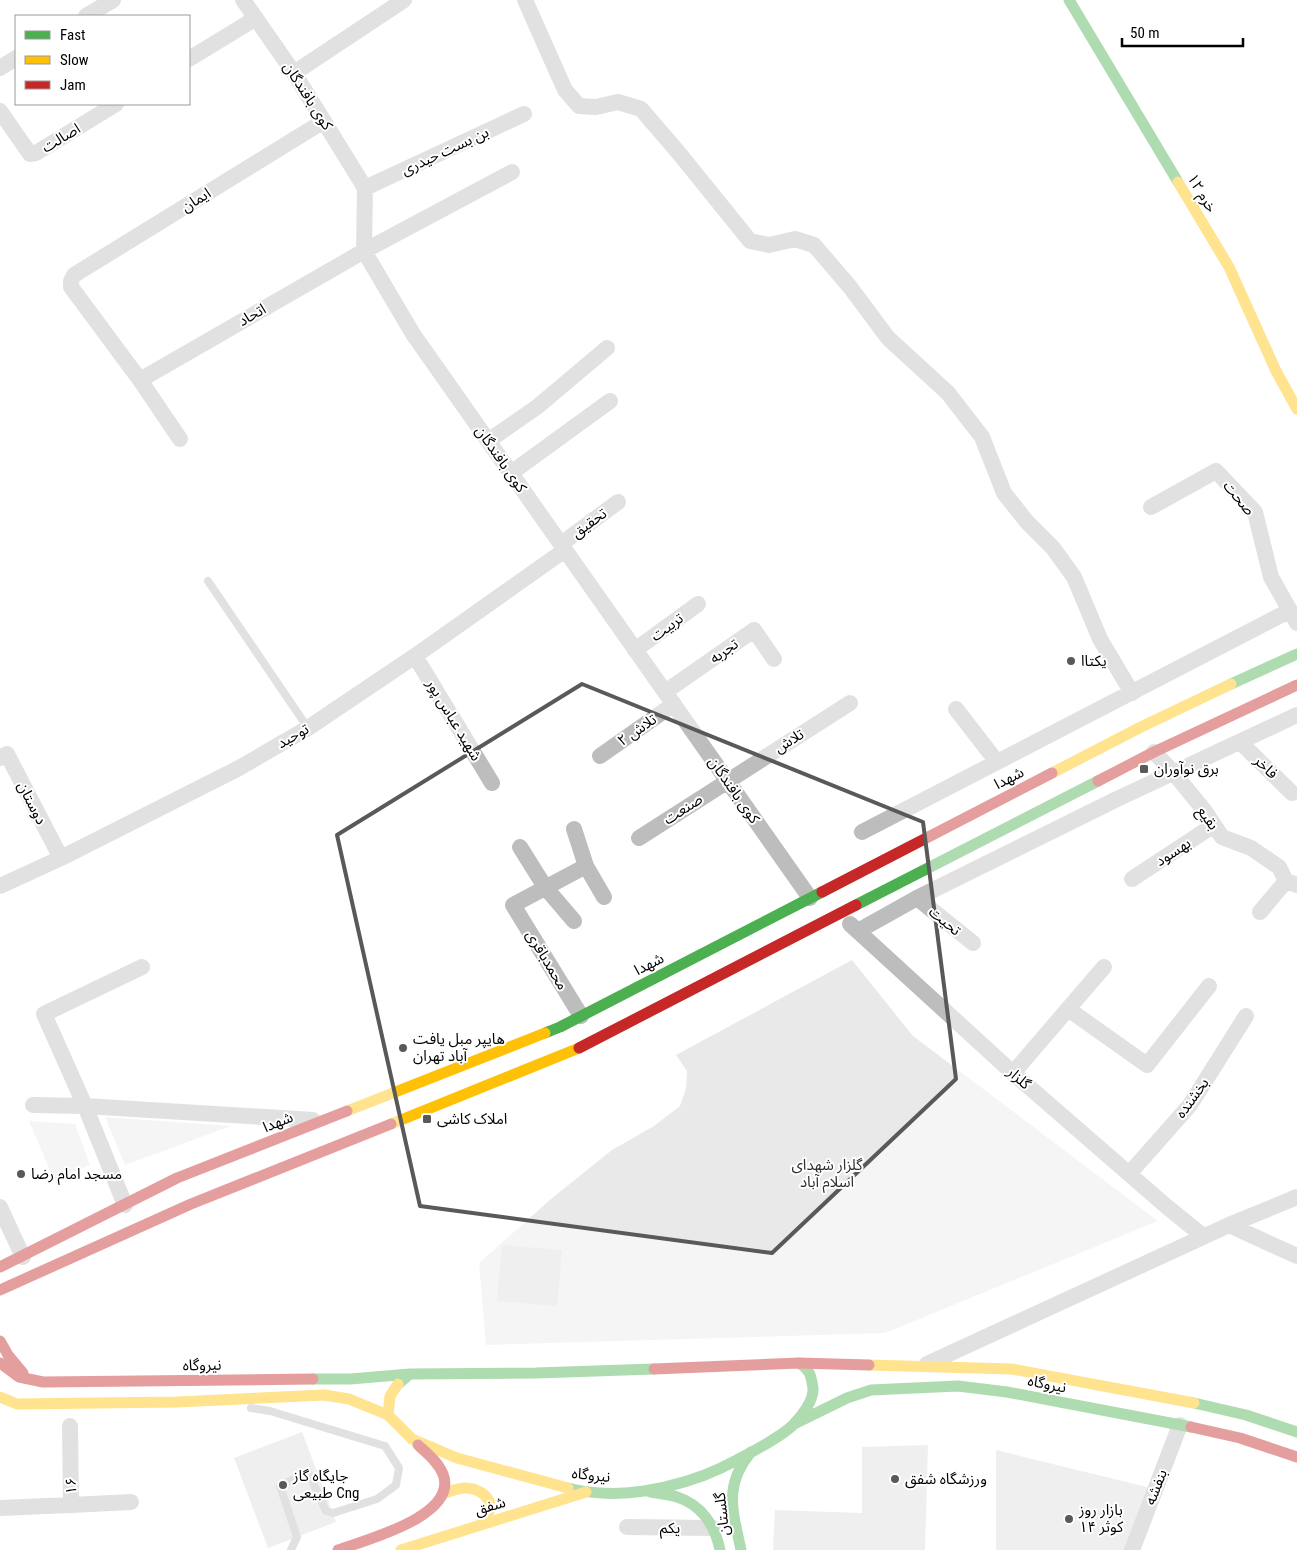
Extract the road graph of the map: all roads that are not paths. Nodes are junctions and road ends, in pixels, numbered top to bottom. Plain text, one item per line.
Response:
1 (113, 0) edge
2 (243, 0) edge
3 (404, 0) edge
4 (525, 0) edge
5 (1069, 0) edge
6 (88, 15) edge
7 (256, 18) junction
8 (15, 59) edge
9 (190, 59) edge
10 (0, 68) edge
11 (294, 73) junction
12 (114, 105) edge
13 (0, 110) edge
14 (524, 114) dead end
15 (324, 121) junction
16 (512, 172) dead end
17 (365, 188) junction
18 (364, 251) junction
19 (607, 348) dead end
20 (140, 380) junction
21 (610, 401) dead end
22 (1297, 409) edge
23 (180, 439) dead end
24 (488, 441) junction
25 (511, 473) junction
26 (618, 502) dead end
27 (1151, 507) dead end
28 (563, 547) junction
29 (208, 581) dead end
30 (698, 604) dead end
31 (1293, 617) edge
32 (636, 650) junction
33 (1297, 654) edge
34 (415, 656) junction
35 (774, 659) dead end
36 (1297, 684) edge
37 (1132, 692) junction
38 (669, 698) junction
39 (850, 702) dead end
40 (956, 709) dead end
41 (1297, 715) edge
42 (308, 728) junction
43 (1240, 742) junction
44 (1154, 752) junction
45 (600, 756) dead end
46 (0, 758) edge
47 (997, 762) junction
48 (1173, 772) junction
49 (727, 780) junction
50 (492, 783) dead end
51 (1292, 793) dead end
52 (1214, 826) junction
53 (574, 829) dead end
54 (862, 832) dead end
55 (639, 838) dead end
56 (520, 847) dead end
57 (61, 858) junction
58 (586, 866) junction
59 (1132, 879) dead end
60 (1291, 883) edge
61 (0, 886) edge
62 (545, 888) junction
63 (604, 898) dead end
64 (810, 898) junction
65 (917, 898) junction
66 (1260, 912) dead end
67 (839, 913) junction
68 (574, 921) dead end
69 (858, 931) junction
70 (973, 943) dead end
71 (142, 967) dead end
72 (1104, 967) dead end
73 (1208, 986) dead end
74 (1068, 1009) junction
75 (581, 1016) junction
76 (1246, 1016) dead end
77 (1013, 1073) junction
78 (33, 1105) dead end
79 (85, 1106) junction
80 (321, 1121) junction
81 (1129, 1174) junction
82 (211, 1180) junction
83 (1297, 1197) edge
84 (125, 1205) junction
85 (0, 1207) edge
86 (1229, 1225) junction
87 (1203, 1236) junction
88 (1297, 1256) edge
89 (23, 1257) junction
90 (0, 1267) edge
91 (14, 1283) junction
92 (0, 1290) edge
93 (0, 1302) edge
94 (0, 1341) edge
95 (799, 1363) junction
96 (0, 1364) edge
97 (922, 1366) junction
98 (410, 1374) junction
99 (350, 1379) junction
100 (33, 1381) junction
101 (0, 1397) edge
102 (350, 1398) junction
103 (209, 1400) junction
104 (0, 1404) edge
105 (17, 1404) junction
106 (388, 1415) junction
107 (793, 1425) junction
108 (1180, 1425) junction
109 (70, 1426) dead end
110 (1297, 1432) edge
111 (412, 1438) junction
112 (752, 1450) junction
113 (1297, 1457) edge
114 (589, 1491) junction
115 (644, 1492) junction
116 (442, 1494) junction
117 (131, 1502) dead end
118 (71, 1505) junction
119 (0, 1508) edge
120 (480, 1525) junction
121 (627, 1527) dead end
122 (714, 1528) junction
123 (291, 1550) edge
124 (338, 1550) edge
125 (401, 1550) edge
126 (720, 1550) edge
127 (741, 1550) edge
128 (1132, 1550) edge

1 - 6 street
2 - 7 street, کوی بافندگان
3 - 11 street
4 - 37 street
5 - 22 main road, خرم ۱۲
7 - 9 street
7 - 11 street, کوی بافندگان
8 - 10 street
11 - 15 street, کوی بافندگان
12 - 13 street, اصالت
14 - 17 street, بن بست حیدری
15 - 17 street, کوی بافندگان
15 - 20 street, ایمان
16 - 18 street, اتحاد
17 - 18 street
18 - 20 street, اتحاد
18 - 24 street, کوی بافندگان
19 - 24 street
20 - 23 street
21 - 25 street
24 - 25 street, کوی بافندگان
25 - 28 street, کوی بافندگان
26 - 28 street, تحقیق
27 - 31 street, صحت
28 - 32 street, کوی بافندگان
28 - 34 street, توحید
29 - 42 lane
30 - 32 street, تربیت
31 - 37 street
32 - 38 street, کوی بافندگان
33 - 64 main road, شهدا
34 - 42 street, توحید
34 - 50 street, شهید عباس پور
35 - 38 street, تجربه
36 - 44 main road, شهدا
37 - 47 street
38 - 45 street, تلاش ۲
38 - 49 street, کوی بافندگان
39 - 49 street, تلاش
40 - 47 street
41 - 43 street
42 - 57 street, توحید
43 - 48 street
43 - 51 street, فاخر
44 - 48 street, بقیع
44 - 67 main road, شهدا
46 - 57 street, دوستان
47 - 54 street
48 - 52 street, بقیع
48 - 65 street
49 - 55 street, صنعت
49 - 64 street, کوی بافندگان
52 - 59 street, بهسود
52 - 60 street, بقیع
53 - 58 street
56 - 62 street
57 - 61 street, توحید
58 - 62 street
58 - 63 street
60 - 66 street
62 - 68 street
62 - 75 street, محمدباقری
64 - 75 main road, شهدا
65 - 69 street
65 - 70 street, تحیت
67 - 69 street, گلزار
67 - 82 main road, شهدا
69 - 77 street, گلزار
71 - 79 street
72 - 74 street
73 - 74 street
74 - 77 street
75 - 80 main road, شهدا
76 - 81 street, بخشنده
77 - 81 street, گلزار
78 - 79 street
79 - 80 street
79 - 84 street
80 - 82 main road, شهدا
81 - 87 street, گلزار
82 - 84 main road, شهدا
82 - 91 main road, شهدا
83 - 86 street
84 - 89 main road, شهدا
85 - 89 street
86 - 87 street
86 - 88 street
87 - 97 street
89 - 90 main road, شهدا
91 - 92 main road, شهدا
91 - 93 main road
94 - 100 main road
95 - 97 main road, نیروگاه
95 - 98 main road, نیروگاه
95 - 107 main road, نیروگاه
96 - 100 main road, نیروگاه
97 - 110 main road, نیروگاه
98 - 99 main road, نیروگاه
98 - 106 main road
99 - 100 main road, نیروگاه
99 - 102 main road
101 - 105 main road, نیروگاه
102 - 103 main road, نیروگاه
102 - 106 main road, نیروگاه
103 - 105 main road, نیروگاه
103 - 123 lane
104 - 105 main road
106 - 111 main road, نیروگاه
107 - 108 main road, نیروگاه
107 - 112 main road, نیروگاه
108 - 113 main road, نیروگاه
108 - 128 street, بنفشه
109 - 118 street, ۱۶
111 - 114 main road, نیروگاه
111 - 116 main road
112 - 115 main road, نیروگاه
112 - 127 main road, گلستان
114 - 115 main road, نیروگاه
114 - 120 main road, شفق
115 - 122 main road, گلستان
116 - 120 main road
116 - 124 main road
117 - 118 street
118 - 119 street, ۱۶
120 - 125 main road, شفق
121 - 122 street, یکم
122 - 126 main road, گلستان

